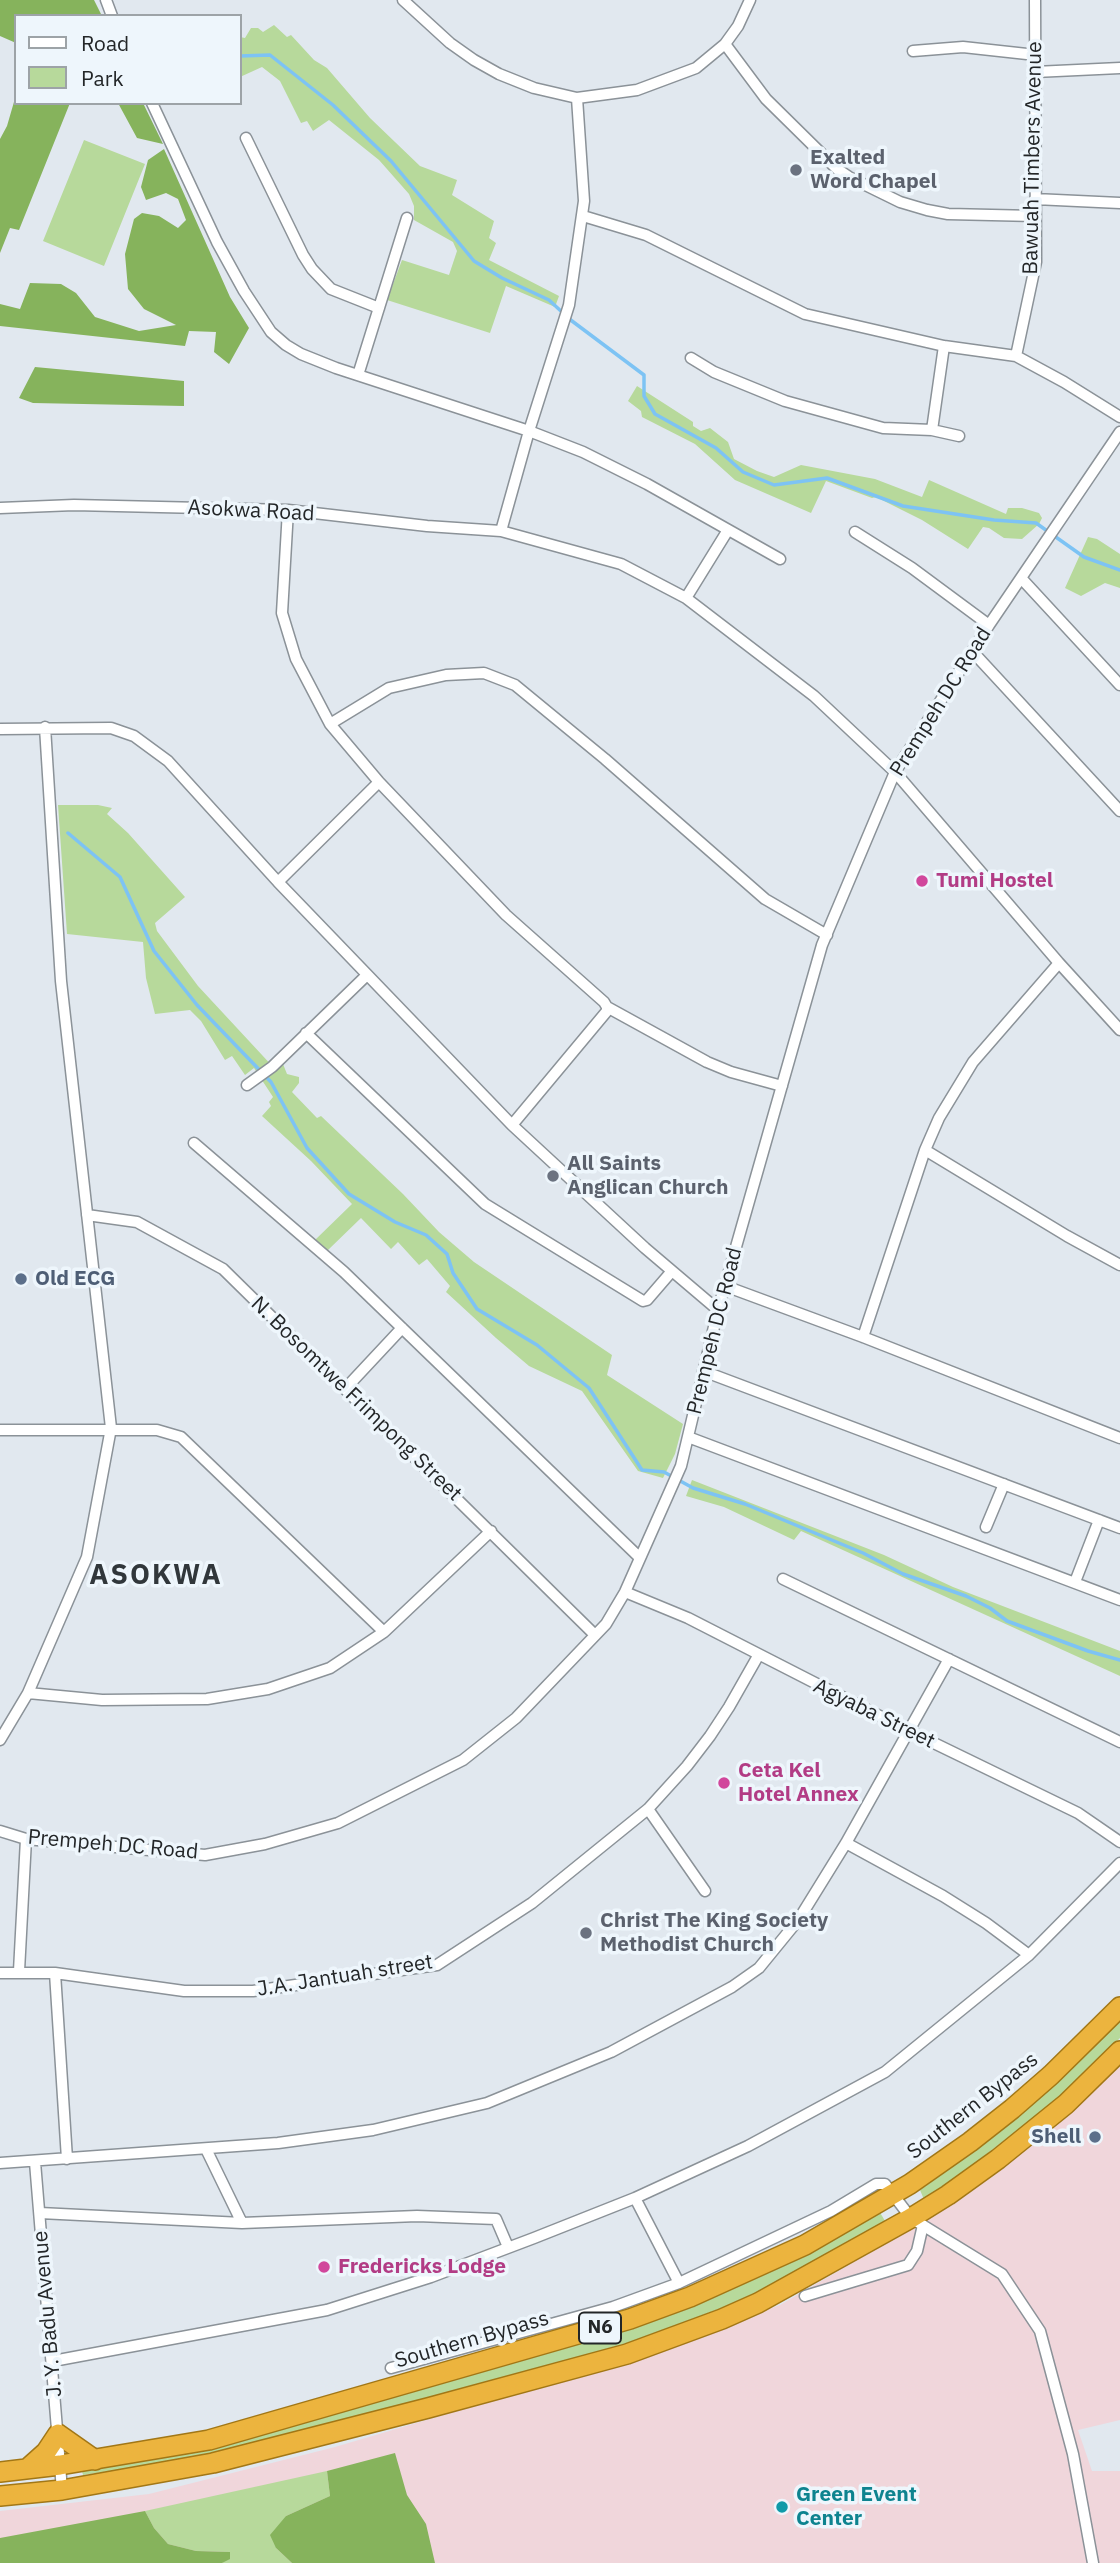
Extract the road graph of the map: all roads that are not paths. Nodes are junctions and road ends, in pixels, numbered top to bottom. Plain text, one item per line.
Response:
1 (403, 0) edge
2 (750, 0) edge
3 (1035, 0) edge
4 (725, 44) junction
5 (912, 51) dead end
6 (1036, 55) junction
7 (1120, 68) edge
8 (1035, 72) junction
9 (577, 97) junction
10 (153, 105) edge
11 (246, 138) dead end
12 (1035, 199) junction
13 (1120, 203) edge
14 (583, 216) junction
15 (1035, 216) junction
16 (407, 218) dead end
17 (379, 308) junction
18 (944, 346) junction
19 (1016, 356) junction
20 (691, 358) dead end
21 (358, 375) junction
22 (1120, 417) edge
23 (932, 430) junction
24 (528, 431) junction
25 (1120, 432) edge
26 (958, 436) dead end
27 (0, 508) edge
28 (288, 510) junction
29 (728, 530) junction
30 (502, 531) junction
31 (855, 532) dead end
32 (780, 559) dead end
33 (1021, 578) junction
34 (686, 598) junction
35 (989, 625) junction
36 (972, 651) junction
37 (1120, 685) edge
38 (330, 723) junction
39 (45, 727) junction
40 (0, 729) edge
41 (895, 772) junction
42 (379, 782) junction
43 (1120, 811) edge
44 (278, 882) junction
45 (827, 935) junction
46 (1059, 963) junction
47 (367, 975) junction
48 (607, 1007) junction
49 (1120, 1030) edge
50 (306, 1033) junction
51 (247, 1085) dead end
52 (782, 1086) junction
53 (512, 1125) junction
54 (194, 1143) dead end
55 (925, 1150) junction
56 (87, 1215) junction
57 (1120, 1265) edge
58 (672, 1271) junction
59 (725, 1286) junction
60 (718, 1310) junction
61 (402, 1328) junction
62 (863, 1337) junction
63 (703, 1371) junction
64 (345, 1389) junction
65 (111, 1428) junction
66 (0, 1430) edge
67 (688, 1437) junction
68 (1120, 1438) edge
69 (1004, 1483) junction
70 (1099, 1520) junction
71 (986, 1527) dead end
72 (1120, 1528) edge
73 (491, 1531) junction
74 (639, 1557) junction
75 (783, 1579) dead end
76 (1075, 1582) junction
77 (625, 1592) junction
78 (1120, 1600) edge
79 (384, 1632) junction
80 (595, 1635) junction
81 (758, 1656) junction
82 (948, 1659) junction
83 (28, 1693) junction
84 (907, 1731) junction
85 (0, 1740) edge
86 (1120, 1742) edge
87 (648, 1808) junction
88 (0, 1831) edge
89 (26, 1839) junction
90 (1120, 1842) edge
91 (846, 1843) junction
92 (1120, 1863) edge
93 (705, 1891) dead end
94 (1029, 1955) junction
95 (19, 1971) junction
96 (0, 1973) edge
97 (55, 1973) junction
98 (1120, 2007) edge
99 (1120, 2051) edge
100 (206, 2149) junction
101 (67, 2159) junction
102 (35, 2162) junction
103 (0, 2163) edge
104 (893, 2195) junction
105 (635, 2199) junction
106 (40, 2213) junction
107 (917, 2222) junction
108 (242, 2223) junction
109 (509, 2247) junction
110 (679, 2283) junction
111 (805, 2296) dead end
112 (53, 2361) junction
113 (391, 2368) dead end
114 (58, 2434) junction
115 (95, 2460) junction
116 (60, 2465) junction
117 (27, 2469) junction
118 (0, 2472) edge
119 (62, 2490) junction
120 (0, 2496) edge
121 (1093, 2563) edge

1 - 9 street
2 - 4 street
3 - 6 street, Bawuah Timbers Avenue
4 - 9 street
4 - 15 street
5 - 6 street
6 - 8 street, Bawuah Timbers Avenue
7 - 8 street
8 - 12 street, Bawuah Timbers Avenue
9 - 14 street
10 - 21 street
11 - 17 street
12 - 13 street
12 - 15 street, Bawuah Timbers Avenue
14 - 18 street
14 - 24 street
15 - 19 street, Bawuah Timbers Avenue
16 - 17 street
17 - 21 street
18 - 19 street
18 - 23 street
19 - 22 street
20 - 23 street
21 - 24 street
23 - 26 street
24 - 29 street
24 - 30 street
25 - 33 street, Prempeh DC Road
27 - 28 street, Asokwa Road
28 - 30 street, Asokwa Road
28 - 38 street
29 - 32 street
29 - 34 street
30 - 34 street, Asokwa Road
31 - 35 street
33 - 35 street, Prempeh DC Road
33 - 37 street
34 - 41 street, Asokwa Road
35 - 36 street, Prempeh DC Road
36 - 41 street, Prempeh DC Road
36 - 43 street
38 - 42 street
38 - 45 street
39 - 40 street
39 - 44 street
39 - 56 street
41 - 45 street, Prempeh DC Road
41 - 46 street, Asokwa Road
42 - 44 street
42 - 48 street
44 - 47 street
45 - 52 street, Prempeh DC Road
46 - 49 street, Asokwa Road
46 - 55 street
47 - 50 street
47 - 53 street
48 - 52 street
48 - 53 street
50 - 51 street
50 - 58 street
52 - 59 street, Prempeh DC Road
53 - 58 street
54 - 61 street
55 - 57 street
55 - 62 street
56 - 64 street, N. Bosomtwe Frimpong Street
56 - 65 street
58 - 60 street
59 - 60 street, Prempeh DC Road
59 - 62 street
60 - 63 street, Prempeh DC Road
61 - 64 street
61 - 74 street
62 - 68 street
63 - 67 street, Prempeh DC Road
63 - 69 street
64 - 73 street, N. Bosomtwe Frimpong Street
65 - 66 street
65 - 79 street
65 - 83 street
67 - 74 street, Prempeh DC Road
67 - 76 street
69 - 70 street
69 - 71 street
70 - 72 street
70 - 76 street
73 - 79 street
73 - 80 street, N. Bosomtwe Frimpong Street
74 - 77 street, Prempeh DC Road
75 - 82 street
76 - 78 street
77 - 80 street, Prempeh DC Road
77 - 81 street, Agyaba Street
79 - 83 street
80 - 89 street, Prempeh DC Road
81 - 84 street, Agyaba Street
81 - 87 street, J.A. Jantuah street
82 - 84 street
82 - 86 street
83 - 85 street
84 - 90 street, Agyaba Street
84 - 91 street
87 - 93 street
87 - 97 street, J.A. Jantuah street
88 - 89 street, Prempeh DC Road
89 - 95 street
91 - 94 street
91 - 100 street
92 - 94 street
94 - 105 street
95 - 96 street, J.A. Jantuah street
95 - 97 street, J.A. Jantuah street
97 - 101 street
98 - 104 highway, Southern Bypass / N6
99 - 107 highway, N6
100 - 101 street
100 - 108 street
101 - 102 street
102 - 103 street
102 - 106 street, J. Y. Badu Avenue
104 - 107 street
104 - 110 street
104 - 115 highway, Southern Bypass / N6
105 - 109 street
105 - 110 street
106 - 108 street
106 - 112 street, J. Y. Badu Avenue
107 - 111 street
107 - 119 highway, N6
107 - 121 street
108 - 109 street
109 - 112 street
110 - 113 street
112 - 114 street, J. Y. Badu Avenue
114 - 115 highway
114 - 116 street, J. Y. Badu Avenue
114 - 117 highway
115 - 116 highway, Southern Bypass / N6
116 - 117 highway, Southern Bypass / N6
116 - 119 street, J. Y. Badu Avenue
117 - 118 highway, Southern Bypass / N6
119 - 120 highway, N6

